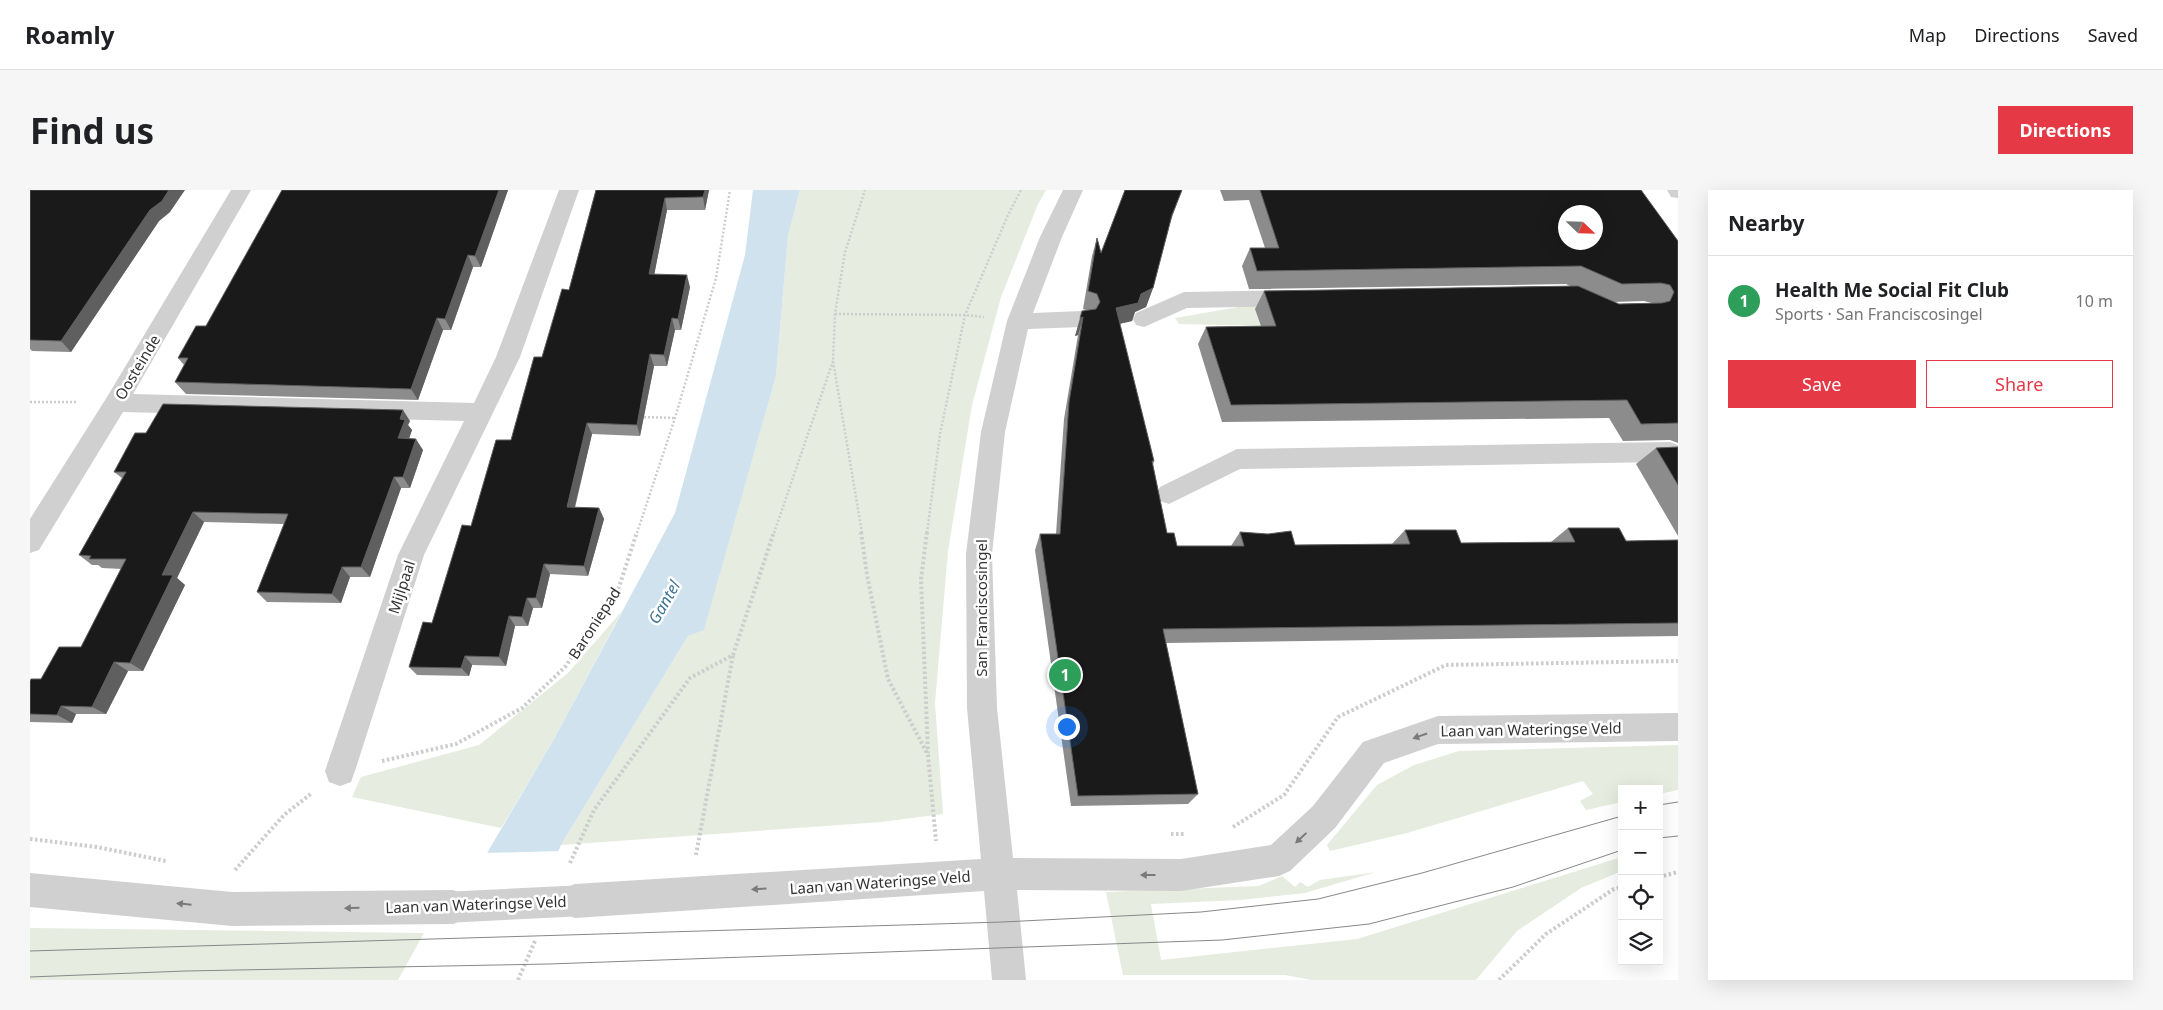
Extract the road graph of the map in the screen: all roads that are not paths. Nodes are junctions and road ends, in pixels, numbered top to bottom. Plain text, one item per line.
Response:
1 (241, 190) edge
2 (569, 190) edge
3 (1074, 190) edge
4 (1321, 298) edge
5 (1144, 319) edge
6 (1082, 320) edge
7 (1018, 321) junction
8 (116, 403) junction
9 (482, 412) junction
10 (1678, 465) edge
11 (1169, 494) dead end
12 (30, 542) edge
13 (1678, 727) edge
14 (340, 771) road end
15 (998, 874) junction
16 (30, 890) edge
17 (1010, 980) edge

1 - 8 street, Oosteinde
2 - 9 street, Mijlpaal
3 - 7 street, San Franciscosingel
4 - 5 street
6 - 7 street
7 - 15 street, San Franciscosingel
8 - 9 street
8 - 12 street, Oosteinde
9 - 14 street, Mijlpaal
10 - 11 street
13 -> 15 street, Laan van Wateringse Veld
15 -> 16 street, Laan van Wateringse Veld, bridge
15 - 17 street, San Franciscosingel

